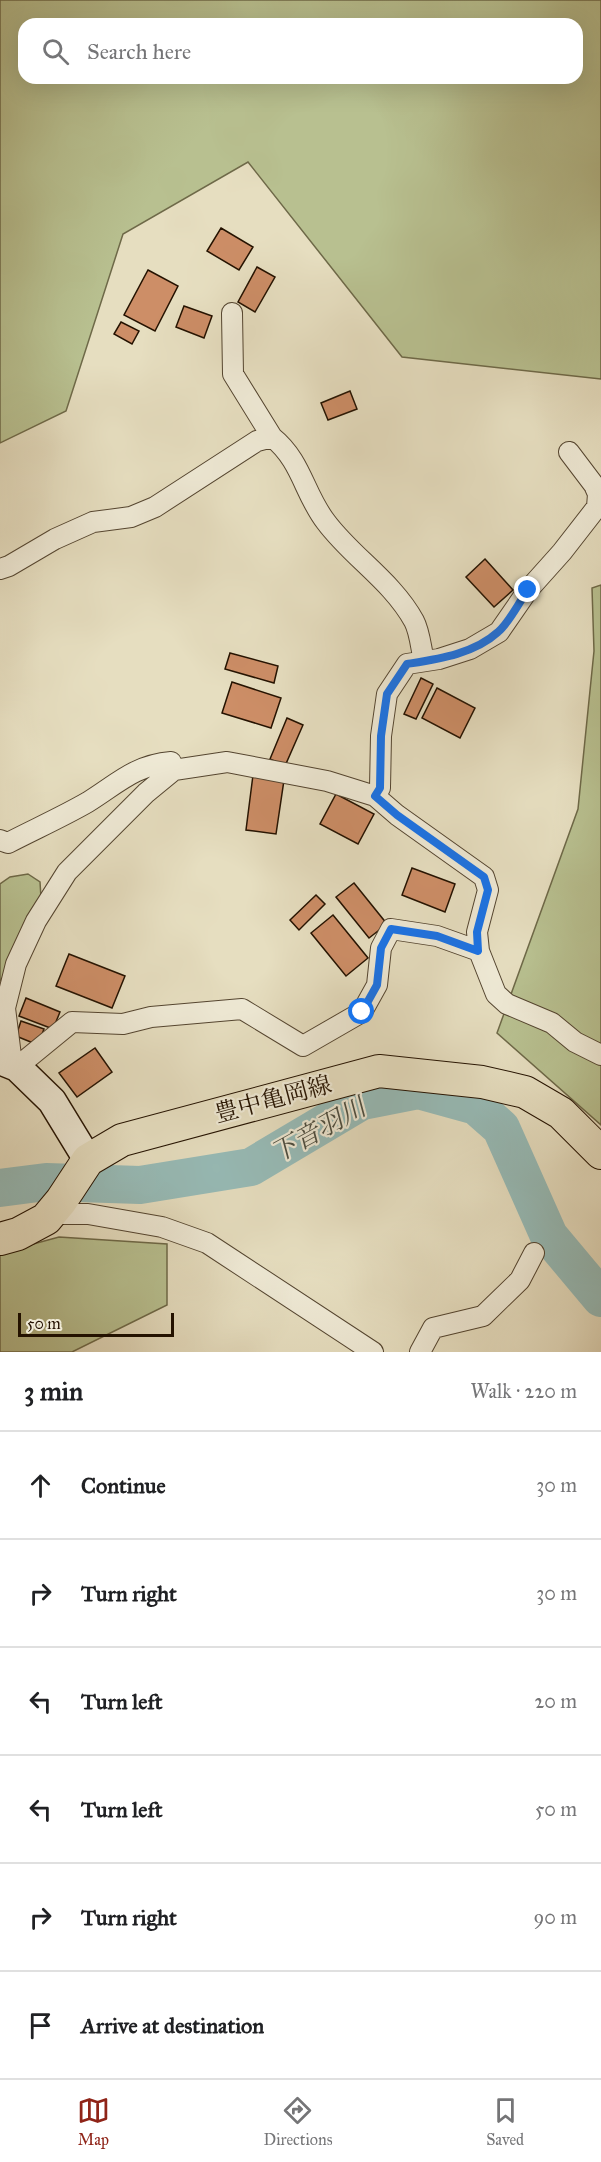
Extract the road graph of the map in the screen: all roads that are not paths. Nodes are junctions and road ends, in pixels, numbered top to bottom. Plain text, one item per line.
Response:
1 (232, 313) dead end
2 (272, 437) junction
3 (569, 452) dead end
4 (0, 569) edge
5 (424, 661) junction
6 (174, 771) junction
7 (375, 796) junction
8 (0, 840) edge
9 (478, 951) junction
10 (601, 1055) edge
11 (10, 1064) edge
12 (601, 1153) edge
13 (84, 1167) junction
14 (56, 1207) junction
15 (0, 1239) edge
16 (534, 1253) dead end
17 (373, 1352) edge
18 (420, 1352) edge

1 - 2 street
2 - 4 street
2 - 5 street
3 - 5 street
5 - 7 street
6 - 7 street
6 - 8 street
6 - 11 street
7 - 9 street
9 - 10 street
9 - 11 street
11 - 13 main road
12 - 13 main road, 豊中亀岡線
13 - 14 main road, 豊中亀岡線
14 - 15 main road, 豊中亀岡線
14 - 17 street
16 - 18 street

